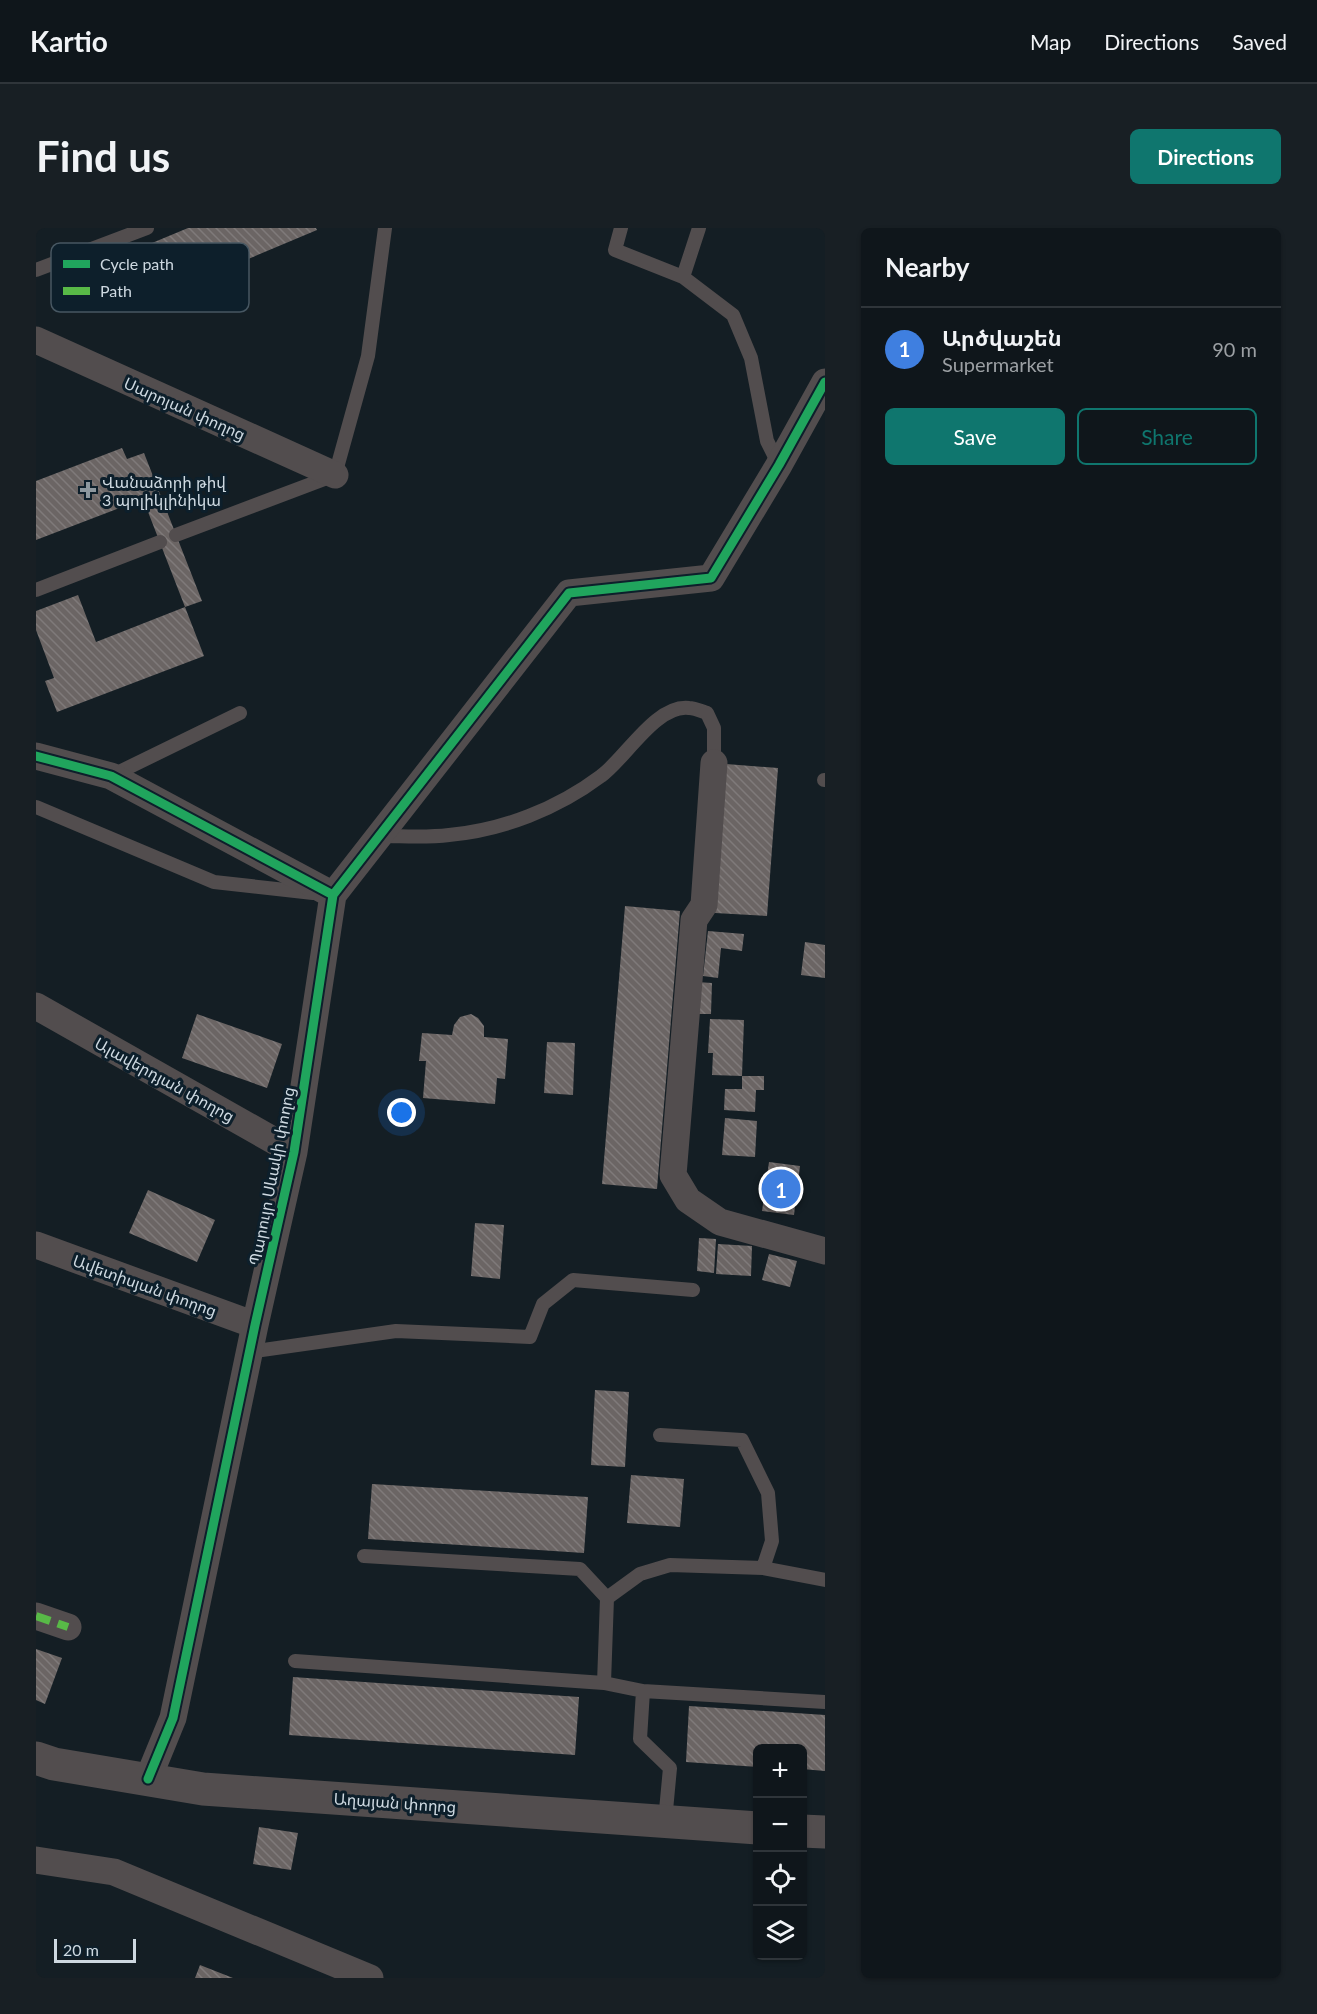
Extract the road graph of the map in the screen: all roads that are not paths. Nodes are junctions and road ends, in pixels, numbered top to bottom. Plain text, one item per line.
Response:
1 (147, 228) edge
2 (385, 228) edge
3 (621, 228) edge
4 (699, 228) edge
5 (107, 243) edge
6 (51, 264) edge
7 (36, 270) edge
8 (683, 278) junction
9 (36, 340) edge
10 (825, 382) edge
11 (779, 465) junction
12 (335, 475) junction
13 (176, 535) dead end
14 (160, 542) dead end
15 (36, 590) edge
16 (240, 713) dead end
17 (36, 756) edge
18 (714, 764) joint
19 (111, 776) junction
20 (36, 807) edge
21 (380, 836) junction
22 (333, 895) junction
23 (36, 1006) edge
24 (294, 1152) junction
25 (36, 1245) edge
26 (825, 1251) edge
27 (693, 1290) dead end
28 (255, 1325) junction
29 (249, 1352) junction
30 (660, 1435) dead end
31 (364, 1556) dead end
32 (763, 1568) junction
33 (825, 1580) edge
34 (607, 1598) junction
35 (36, 1616) edge
36 (68, 1628) dead end
37 (295, 1661) dead end
38 (604, 1683) junction
39 (643, 1691) junction
40 (825, 1702) edge
41 (36, 1758) edge
42 (148, 1779) junction
43 (664, 1821) junction
44 (753, 1828) edge
45 (807, 1831) edge
46 (825, 1832) edge
47 (36, 1860) edge
48 (370, 1978) edge

1 - 5 lane
2 - 12 lane
3 - 8 lane
4 - 8 lane
6 - 7 lane
8 - 11 lane
9 - 12 street, Սարոյան փողոց
10 - 11 street
11 - 21 street
12 - 13 lane
14 - 15 lane
16 - 19 lane
17 - 19 street
18 - 21 lane
18 - 26 street
19 - 22 street
20 - 22 lane
21 - 22 street
22 - 24 street, Պարույր Սևակի փողոց
23 - 24 street, Ալավերդյան փողոց
24 - 28 street, Պարույր Սևակի փողոց
25 - 28 street, Ավետիսյան փողոց
27 - 29 lane
28 - 29 street, Պարույր Սևակի փողոց
29 - 42 street, Պարույր Սևակի փողոց
30 - 32 lane
31 - 34 lane
32 - 33 lane
32 - 34 lane
34 - 38 lane
35 - 36 street
37 - 38 lane
38 - 39 lane
39 - 40 lane
39 - 43 lane
41 - 42 street, Աղայան փողոց
42 - 43 street, Աղայան փողոց
43 - 44 street, Աղայան փողոց
45 - 46 street
47 - 48 street

